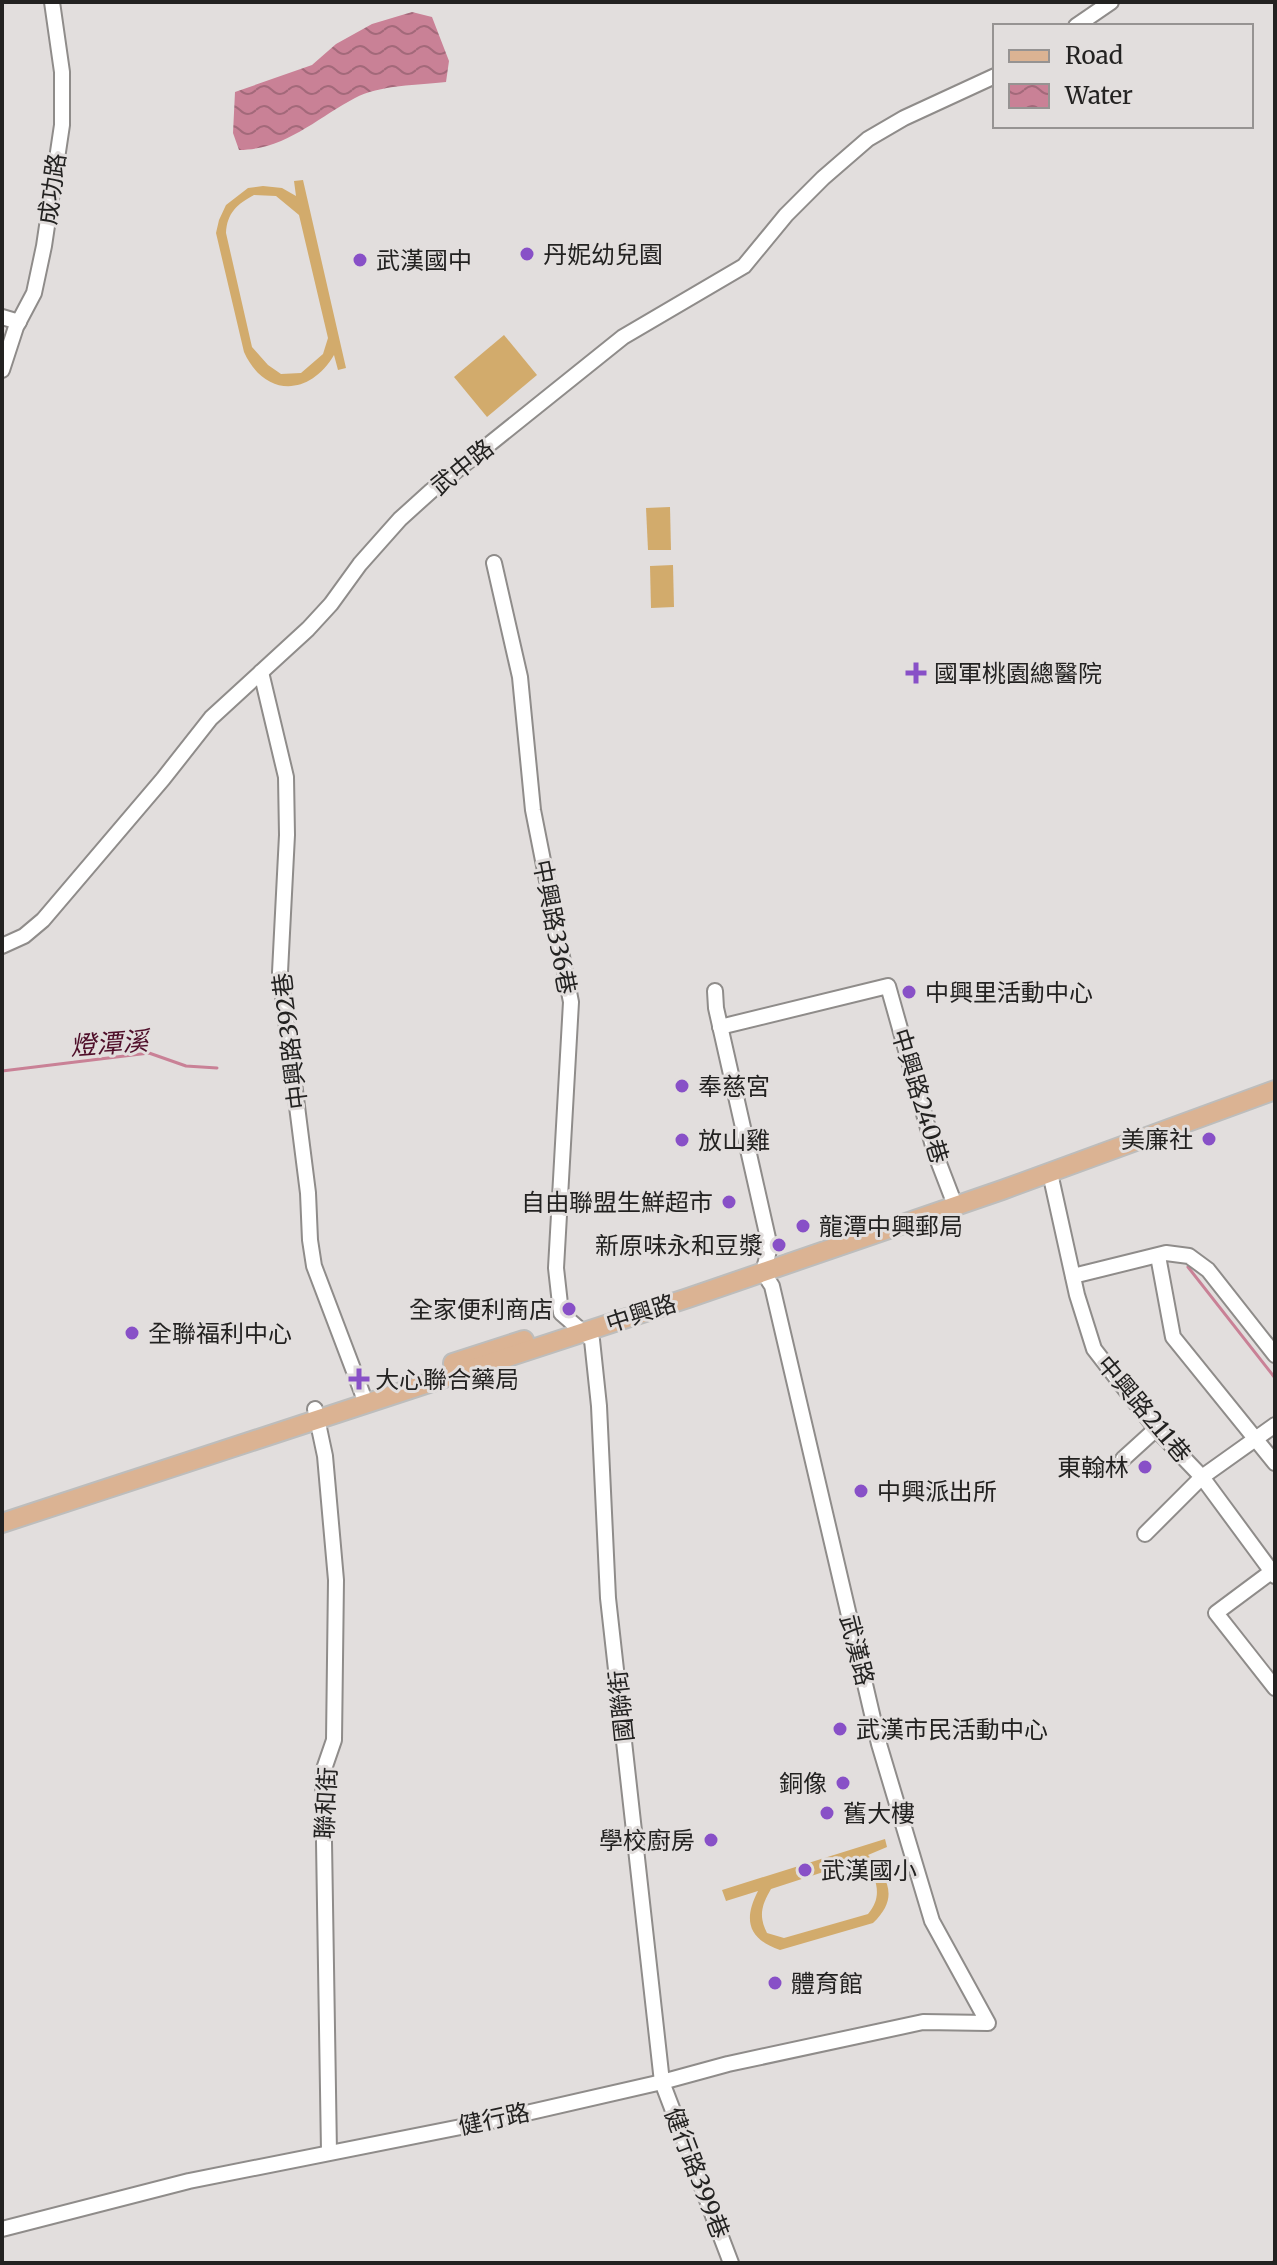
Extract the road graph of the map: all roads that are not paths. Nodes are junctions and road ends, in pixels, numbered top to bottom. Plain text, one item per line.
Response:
1 (52, 2) edge
2 (1111, 2) edge
3 (1079, 24) edge
4 (993, 77) edge
5 (2, 317) edge
6 (19, 322) junction
7 (2, 370) edge
8 (494, 563) dead end
9 (261, 672) junction
10 (2, 946) edge
11 (715, 991) dead end
12 (720, 1027) junction
13 (1275, 1078) edge
14 (1275, 1090) edge
15 (1050, 1173) junction
16 (953, 1200) junction
17 (1158, 1256) junction
18 (765, 1266) junction
19 (1073, 1276) junction
20 (580, 1328) junction
21 (1275, 1355) edge
22 (363, 1399) junction
23 (316, 1414) junction
24 (1275, 1425) edge
25 (1156, 1429) junction
26 (1256, 1438) junction
27 (1123, 1459) dead end
28 (1275, 1463) edge
29 (1202, 1477) junction
30 (2, 1511) edge
31 (2, 1523) edge
32 (1145, 1534) dead end
33 (1274, 1572) edge
34 (1275, 1688) edge
35 (988, 2023) joint
36 (662, 2082) junction
37 (329, 2152) junction
38 (2, 2229) edge
39 (731, 2263) edge

1 - 6 street, 成功路
2 - 3 street
4 - 9 street, 武中路
5 - 6 street
6 - 7 street, 成功路
8 - 20 street, 中興路336巷
9 - 10 street, 武中路
9 - 22 street, 中興路392巷
11 - 12 street, 武漢路
12 - 16 street, 中興路240巷
12 - 18 street, 武漢路
13 - 16 main road, 中興路
14 - 15 main road, 中興路
15 - 16 main road, 中興路
15 - 19 street, 中興路211巷
16 - 18 main road, 中興路
17 - 19 street
17 - 21 street
17 - 26 street
18 - 20 main road, 中興路
18 - 35 street, 武漢路
19 - 25 street, 中興路211巷
20 - 22 main road, 中興路
20 - 36 street, 國聯街
22 - 23 main road, 中興路
23 - 30 main road, 中興路
23 - 31 main road, 中興路
23 - 37 street, 聯和街
24 - 26 street
25 - 27 street
25 - 29 street, 中興路211巷
26 - 28 street
26 - 29 street
29 - 32 street
29 - 33 street, 中興路211巷
33 - 34 street
35 - 36 street, 健行路
36 - 37 street, 健行路
36 - 39 street, 健行路399巷
37 - 38 street, 健行路

